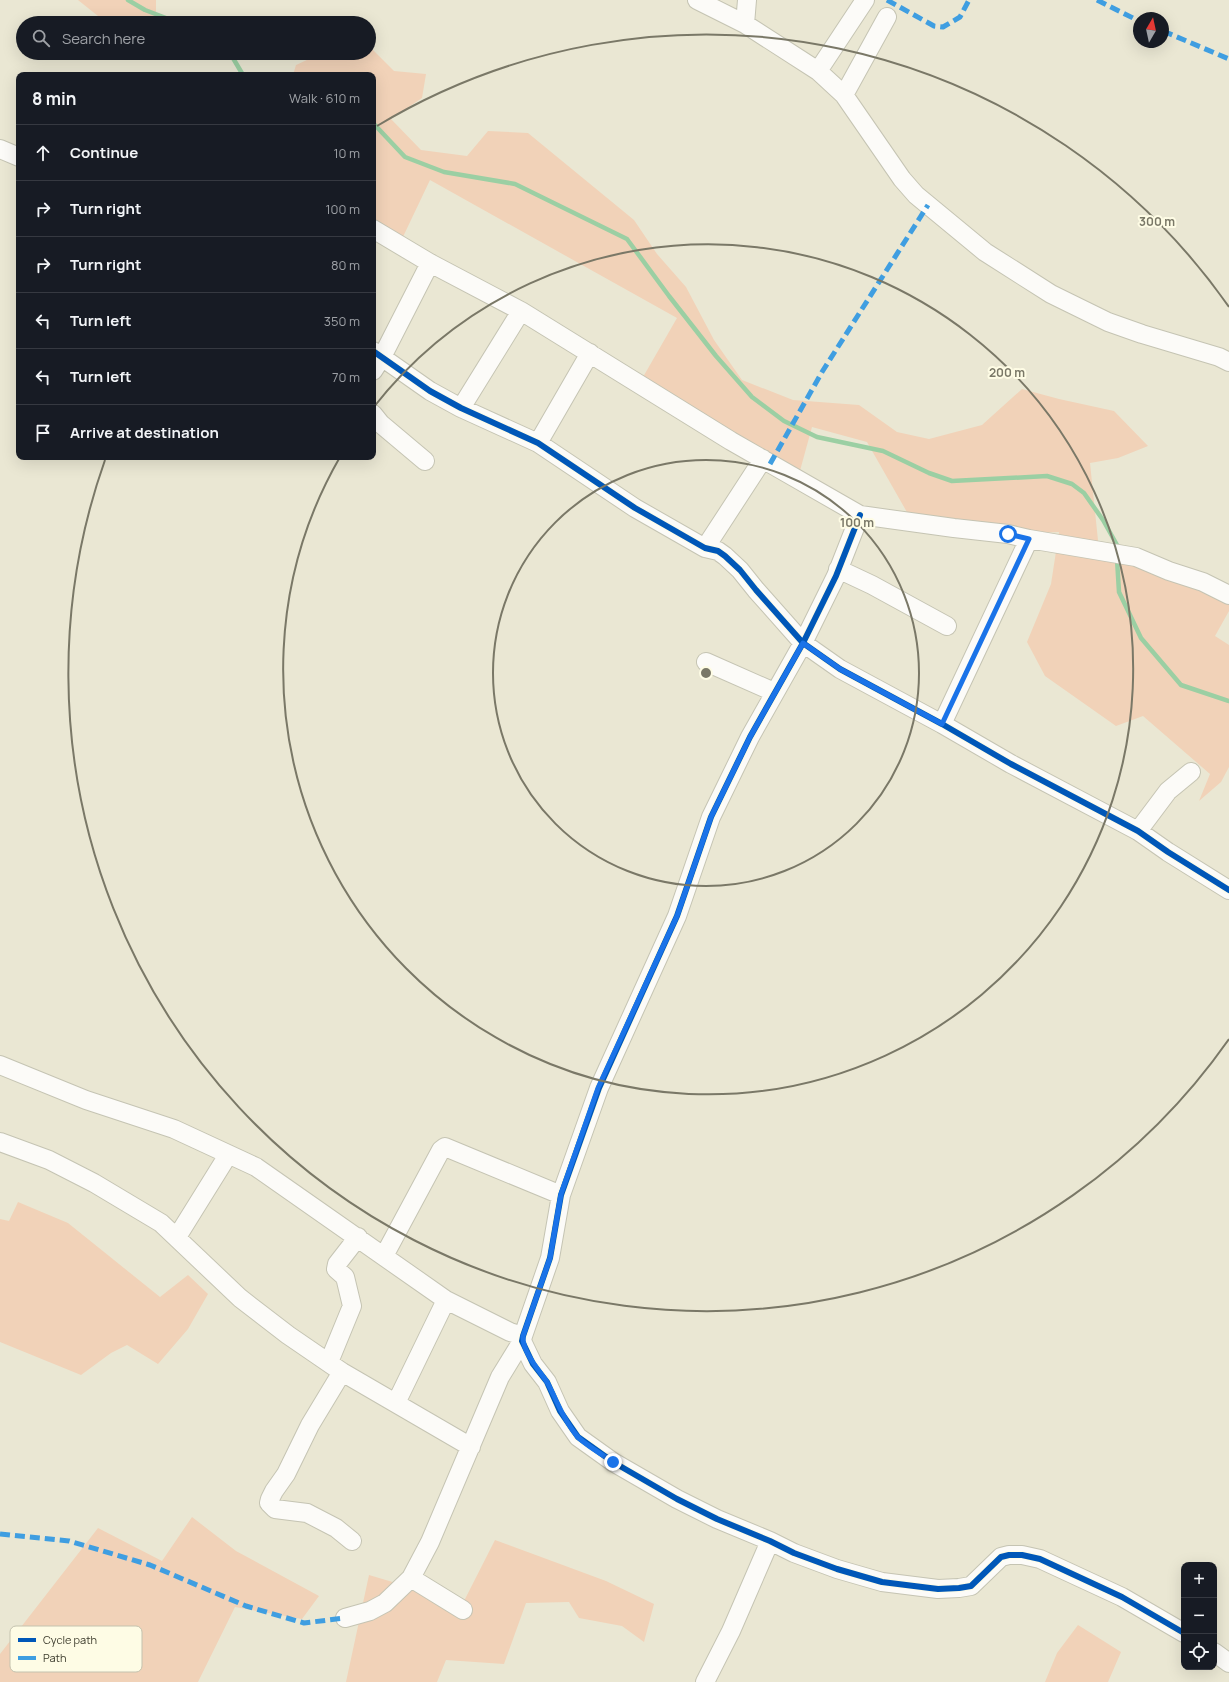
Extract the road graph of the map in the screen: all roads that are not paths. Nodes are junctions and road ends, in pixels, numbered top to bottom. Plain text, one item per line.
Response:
1 (697, 0) edge
2 (747, 0) edge
3 (865, 0) edge
4 (887, 17) dead end
5 (745, 24) junction
6 (818, 71) junction
7 (844, 96) junction
8 (0, 148) edge
9 (16, 156) edge
10 (376, 231) edge
11 (430, 263) junction
12 (521, 311) junction
13 (590, 353) junction
14 (376, 359) edge
15 (1229, 362) edge
16 (461, 408) junction
17 (376, 418) edge
18 (538, 443) junction
19 (763, 459) junction
20 (425, 460) dead end
21 (860, 515) junction
22 (1029, 539) junction
23 (705, 548) junction
24 (838, 569) junction
25 (1229, 595) edge
26 (947, 626) dead end
27 (803, 643) junction
28 (706, 662) dead end
29 (774, 692) junction
30 (942, 724) junction
31 (1191, 772) dead end
32 (1138, 831) junction
33 (1229, 890) edge
34 (0, 1066) edge
35 (0, 1142) edge
36 (228, 1155) junction
37 (561, 1194) junction
38 (177, 1237) junction
39 (358, 1237) junction
40 (384, 1256) junction
41 (446, 1300) junction
42 (523, 1338) junction
43 (336, 1367) junction
44 (396, 1403) junction
45 (471, 1447) junction
46 (352, 1541) dead end
47 (770, 1541) junction
48 (411, 1578) junction
49 (463, 1610) dead end
50 (345, 1618) dead end
51 (1181, 1631) edge
52 (1217, 1654) edge
53 (1229, 1663) edge
54 (705, 1682) edge

1 - 5 street
2 - 5 street
3 - 6 street
4 - 7 street
5 - 6 street
6 - 7 street
7 - 15 street
8 - 9 street
10 - 11 street
11 - 12 street
11 - 14 street
12 - 13 street
12 - 16 street
13 - 18 street
13 - 19 street
14 - 16 street
16 - 18 street
17 - 20 street
18 - 23 street
19 - 21 street
19 - 23 street
21 - 22 street
21 - 24 street
22 - 25 street
22 - 30 street
23 - 27 street
24 - 26 street
24 - 27 street
27 - 29 street
27 - 30 street
28 - 29 street
29 - 37 street
30 - 32 street
31 - 32 street
32 - 33 street
34 - 36 street
35 - 38 street
36 - 38 street
36 - 39 street
37 - 40 street
37 - 42 street
38 - 43 street
39 - 40 street
39 - 43 street
40 - 41 street
41 - 42 street
41 - 44 street
42 - 45 street
42 - 47 street
43 - 44 street
43 - 46 street
44 - 45 street
45 - 48 street
47 - 51 street
47 - 54 street
48 - 49 street
48 - 50 street
52 - 53 street

